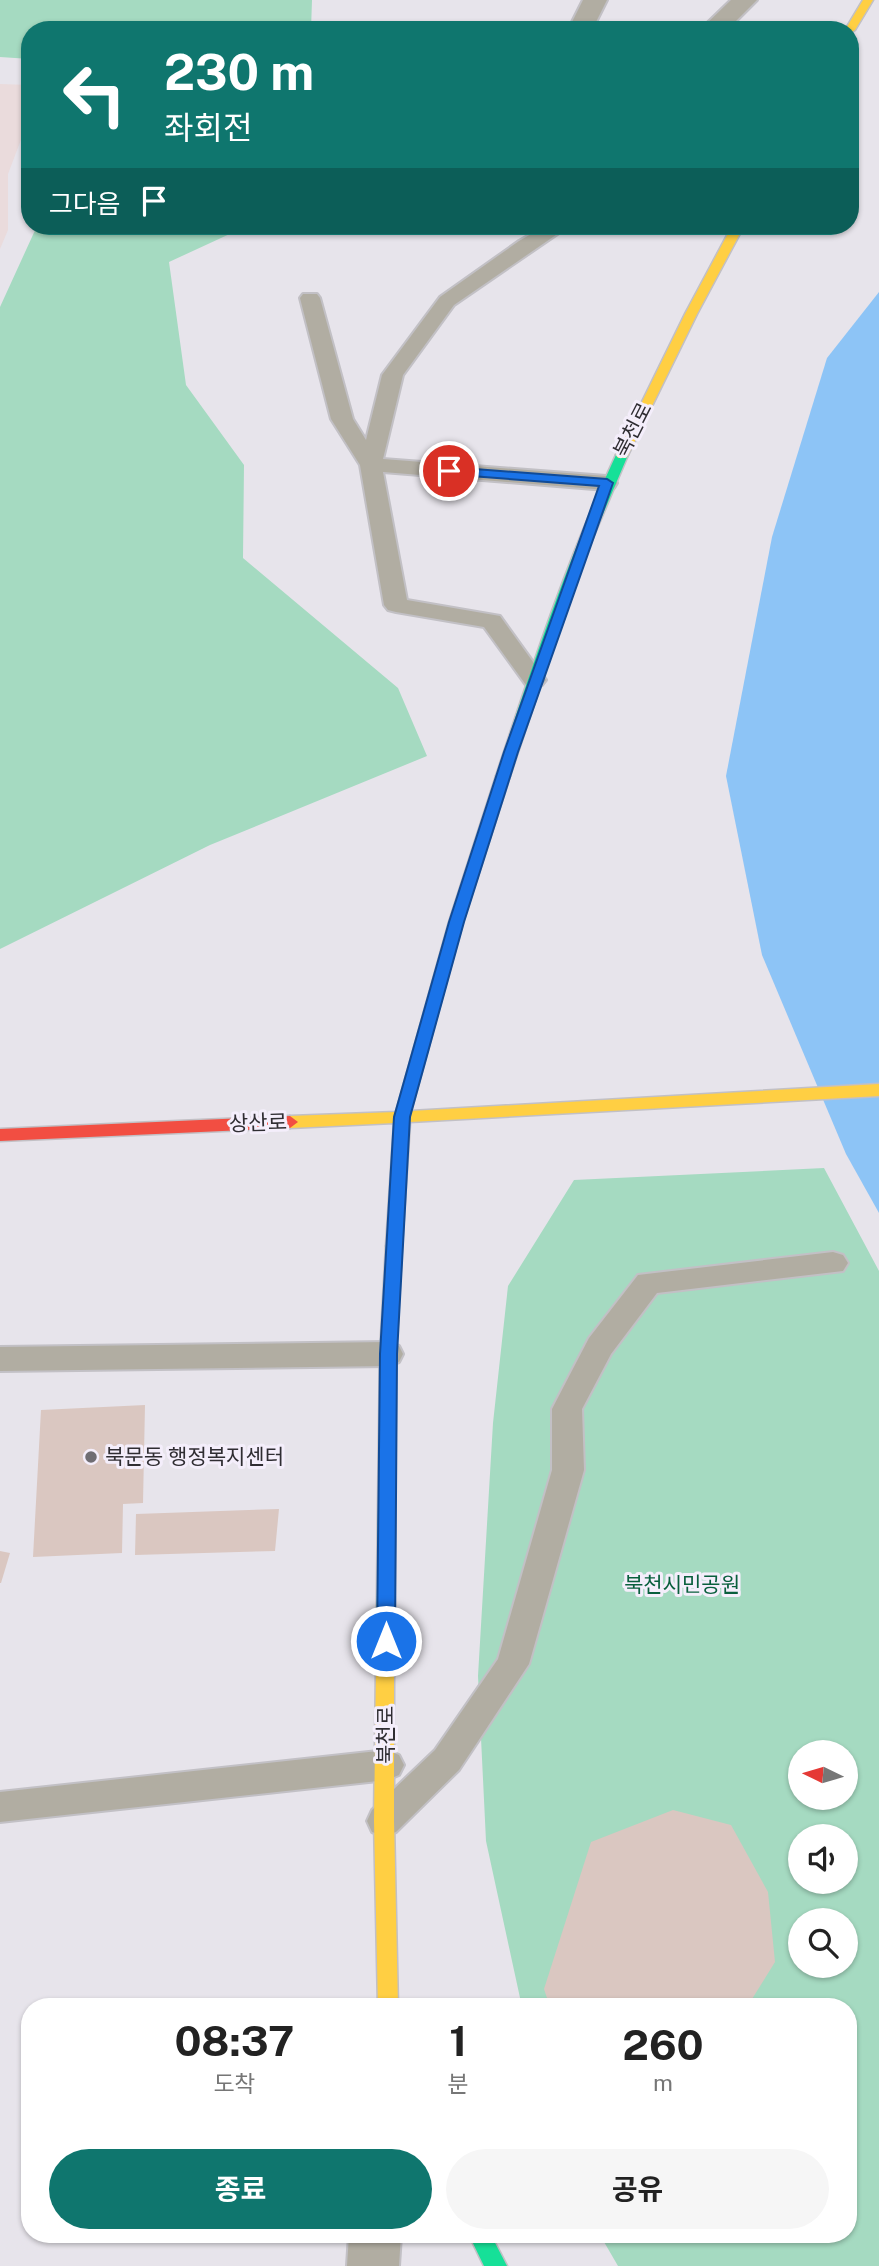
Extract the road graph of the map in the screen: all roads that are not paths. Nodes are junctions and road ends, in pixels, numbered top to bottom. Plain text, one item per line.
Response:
1 (595, 0) edge
2 (744, 0) edge
3 (869, 0) edge
4 (584, 21) edge
5 (722, 21) edge
6 (856, 21) edge
7 (546, 235) edge
8 (733, 235) edge
9 (310, 298) dead end
10 (371, 465) junction
11 (607, 483) junction
12 (534, 680) junction
13 (879, 1090) edge
14 (402, 1117) junction
15 (0, 1135) edge
16 (833, 1263) dead end
17 (388, 1354) junction
18 (0, 1359) edge
19 (387, 1765) junction
20 (0, 1807) edge
21 (384, 1821) junction
22 (388, 1998) edge
23 (374, 2243) edge
24 (484, 2243) edge
25 (373, 2266) edge
26 (496, 2266) edge

1 - 4 street
2 - 5 street
3 - 6 street
7 - 10 lane
8 - 11 street, 북천로
9 - 10 lane
10 - 11 lane
10 - 12 lane
11 - 12 street, 북천로
12 - 14 street, 북천로
13 - 14 street, 상산로
14 - 15 street, 상산로
14 - 17 street, 북천로
16 - 21 lane
17 - 18 lane
17 - 19 street, 북천로
19 - 20 lane
19 - 21 street, 북천로
21 - 22 street, 북천로
23 - 25 street
24 - 26 street

